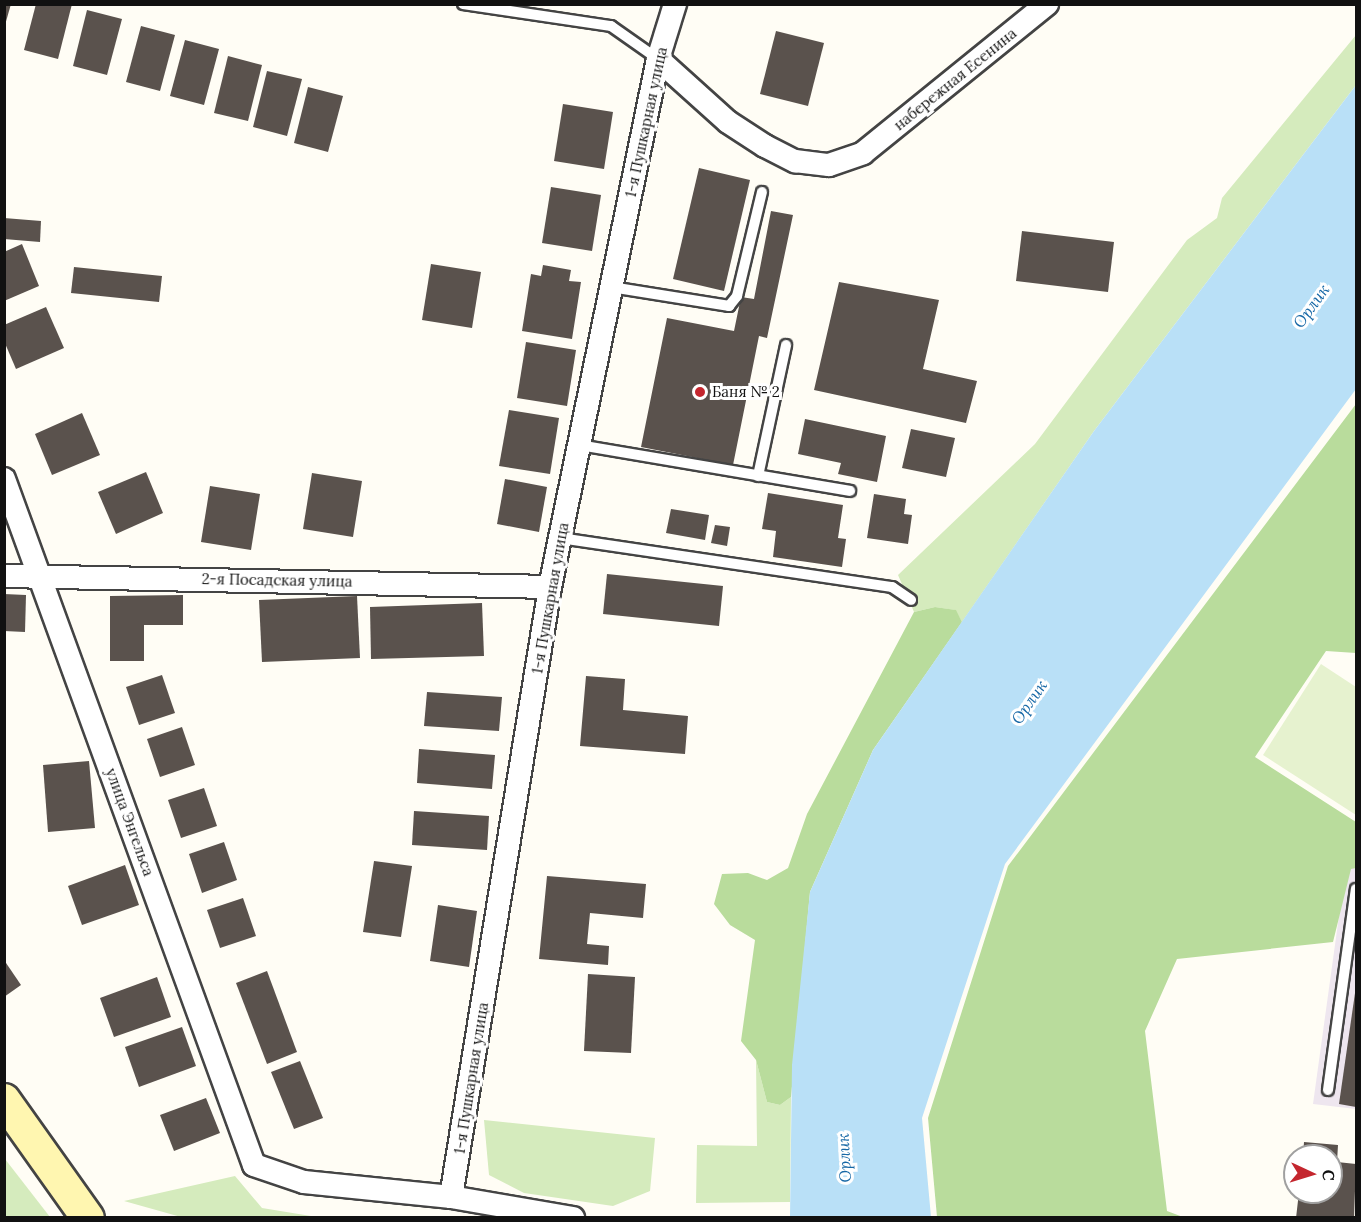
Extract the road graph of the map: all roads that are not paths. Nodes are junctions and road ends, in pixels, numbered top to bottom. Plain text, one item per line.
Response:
1 (463, 4) edge
2 (675, 4) edge
3 (1047, 4) edge
4 (658, 59) junction
5 (762, 192) dead end
6 (611, 287) junction
7 (786, 345) dead end
8 (579, 445) junction
9 (758, 476) junction
10 (4, 479) edge
11 (850, 491) dead end
12 (560, 538) junction
13 (41, 574) junction
14 (4, 576) edge
15 (550, 587) junction
16 (911, 600) dead end
17 (1356, 889) edge
18 (1328, 1090) dead end
19 (4, 1101) edge
20 (451, 1197) junction
21 (88, 1218) edge
22 (573, 1218) edge

1 - 4 lane
2 - 4 street, 1-я Пушкарная улица
3 - 4 street, набережная Есенина
4 - 6 street, 1-я Пушкарная улица
5 - 6 lane
6 - 8 street, 1-я Пушкарная улица
7 - 9 lane
8 - 9 lane
8 - 12 street, 1-я Пушкарная улица
9 - 11 lane
10 - 13 street, улица Энгельса
12 - 15 street, 1-я Пушкарная улица
12 - 16 lane
13 - 14 street, 2-я Посадская улица
13 - 15 street, 2-я Посадская улица
13 - 20 street, улица Энгельса
15 - 20 street, 1-я Пушкарная улица
17 - 18 lane
19 - 21 main road
20 - 22 street

